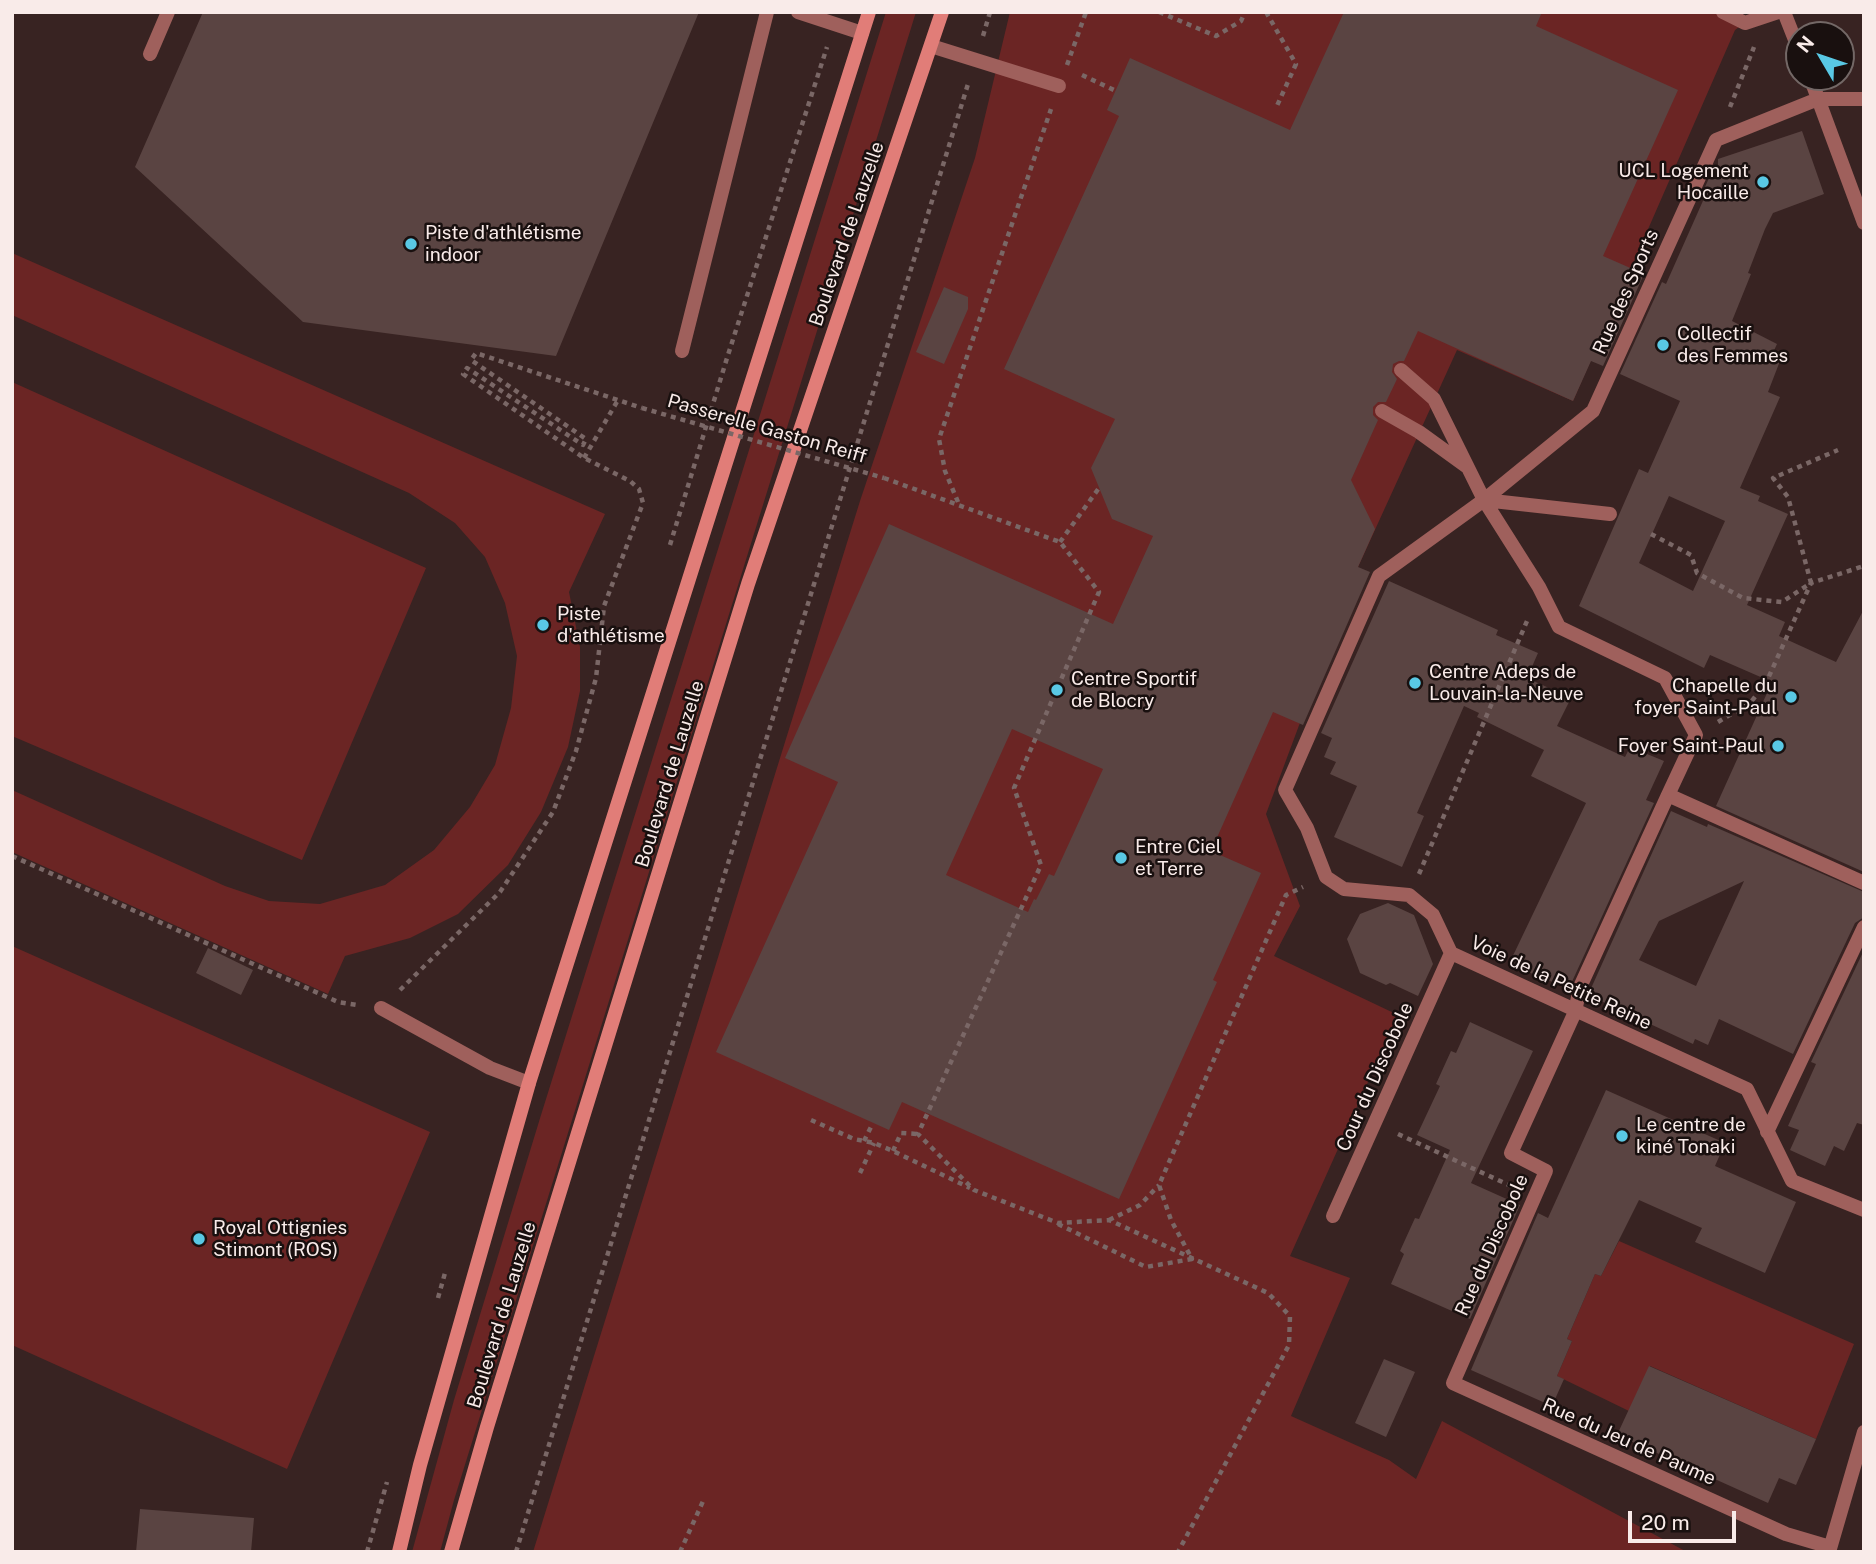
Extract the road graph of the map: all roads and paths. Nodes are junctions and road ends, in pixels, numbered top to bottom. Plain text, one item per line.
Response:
1 (168, 12) edge
2 (767, 12) edge
3 (798, 12) edge
4 (869, 12) edge
5 (942, 12) edge
6 (990, 12) edge
7 (1086, 12) edge
8 (1159, 12) edge
9 (1245, 12) edge
10 (1266, 12) edge
11 (1723, 12) edge
12 (1772, 14) edge
13 (862, 33) junction
14 (931, 46) junction
15 (150, 54) dead end
16 (976, 60) junction
17 (1065, 68) junction
18 (1059, 86) junction
19 (1116, 91) dead end
20 (1815, 91) edge
21 (1818, 99) junction
22 (1864, 99) edge
23 (1276, 108) dead end
24 (1716, 140) junction
25 (1864, 222) edge
26 (682, 351) dead end
27 (1401, 370) dead end
28 (618, 400) junction
29 (1382, 411) dead end
30 (1838, 450) dead end
31 (584, 458) junction
32 (1467, 467) junction
33 (1099, 488) dead end
34 (1484, 500) junction
35 (958, 503) junction
36 (1610, 514) dead end
37 (1651, 534) dead end
38 (1060, 542) junction
39 (1864, 566) edge
40 (1811, 583) junction
41 (1539, 587) junction
42 (1696, 735) junction
43 (1668, 795) junction
44 (12, 856) edge
45 (1326, 877) junction
46 (1864, 883) edge
47 (1409, 895) junction
48 (1864, 927) edge
49 (1451, 953) junction
50 (380, 1008) junction
51 (1575, 1012) junction
52 (529, 1083) junction
53 (811, 1120) dead end
54 (873, 1123) dead end
55 (1375, 1123) junction
56 (1767, 1132) junction
57 (918, 1135) junction
58 (864, 1141) junction
59 (874, 1143) junction
60 (893, 1151) junction
61 (860, 1173) dead end
62 (1159, 1185) junction
63 (974, 1190) junction
64 (1534, 1197) junction
65 (1864, 1210) edge
66 (1333, 1216) dead end
67 (1109, 1220) junction
68 (1058, 1223) junction
69 (1192, 1259) junction
70 (1453, 1383) joint
71 (1864, 1432) edge
72 (704, 1499) dead end
73 (1829, 1549) edge
74 (399, 1552) edge
75 (451, 1552) edge
76 (516, 1552) edge
77 (680, 1552) edge
78 (1178, 1552) edge

1 - 15 street
2 - 26 street
3 - 13 street
4 - 13 main road, Boulevard de Lauzelle
5 - 14 main road, Boulevard de Lauzelle
6 - 16 path
7 - 17 path
8 - 9 path
10 - 23 path
11 - 12 street
12 - 24 path
13 - 52 main road, Boulevard de Lauzelle
14 - 16 street
14 - 75 main road, Boulevard de Lauzelle
16 - 18 street
16 - 76 path
17 - 18 path
17 - 19 path
18 - 35 path
20 - 21 street
21 - 22 street
21 - 24 street
21 - 25 street
24 - 34 street, Rue des Sports
27 - 32 street
28 - 31 path
28 - 31 path, Passerelle Gaston Reiff
28 - 35 path, Passerelle Gaston Reiff, bridge
29 - 32 street
30 - 40 path
31 - 50 path
32 - 34 street
33 - 38 path
34 - 36 street
34 - 41 street
34 - 45 street
35 - 38 path, Passerelle Gaston Reiff
37 - 40 path
38 - 57 path
39 - 40 path
40 - 42 path
41 - 42 street
41 - 47 path
42 - 43 street, Rue du Discobole
43 - 46 street
43 - 51 street, Rue du Discobole
44 - 50 path
45 - 47 street
45 - 62 path
47 - 49 street, Voie de la Petite Reine
48 - 56 street
49 - 51 street, Voie de la Petite Reine
49 - 55 street, Cour du Discobole
50 - 52 street
51 - 56 street, Voie de la Petite Reine
51 - 64 street, Rue du Discobole
52 - 74 main road, Boulevard de Lauzelle
53 - 58 path
54 - 58 path
55 - 64 path
55 - 66 street, Cour du Discobole
56 - 65 street, Voie de la Petite Reine
57 - 60 path
57 - 63 path
58 - 59 path
59 - 60 path
59 - 61 path
60 - 63 path
62 - 67 path
62 - 69 path
63 - 68 path
64 - 70 street, Rue du Discobole
67 - 68 path
67 - 69 path
68 - 69 path
69 - 78 path
70 - 73 street, Rue du Jeu de Paume
71 - 73 street
72 - 77 path

